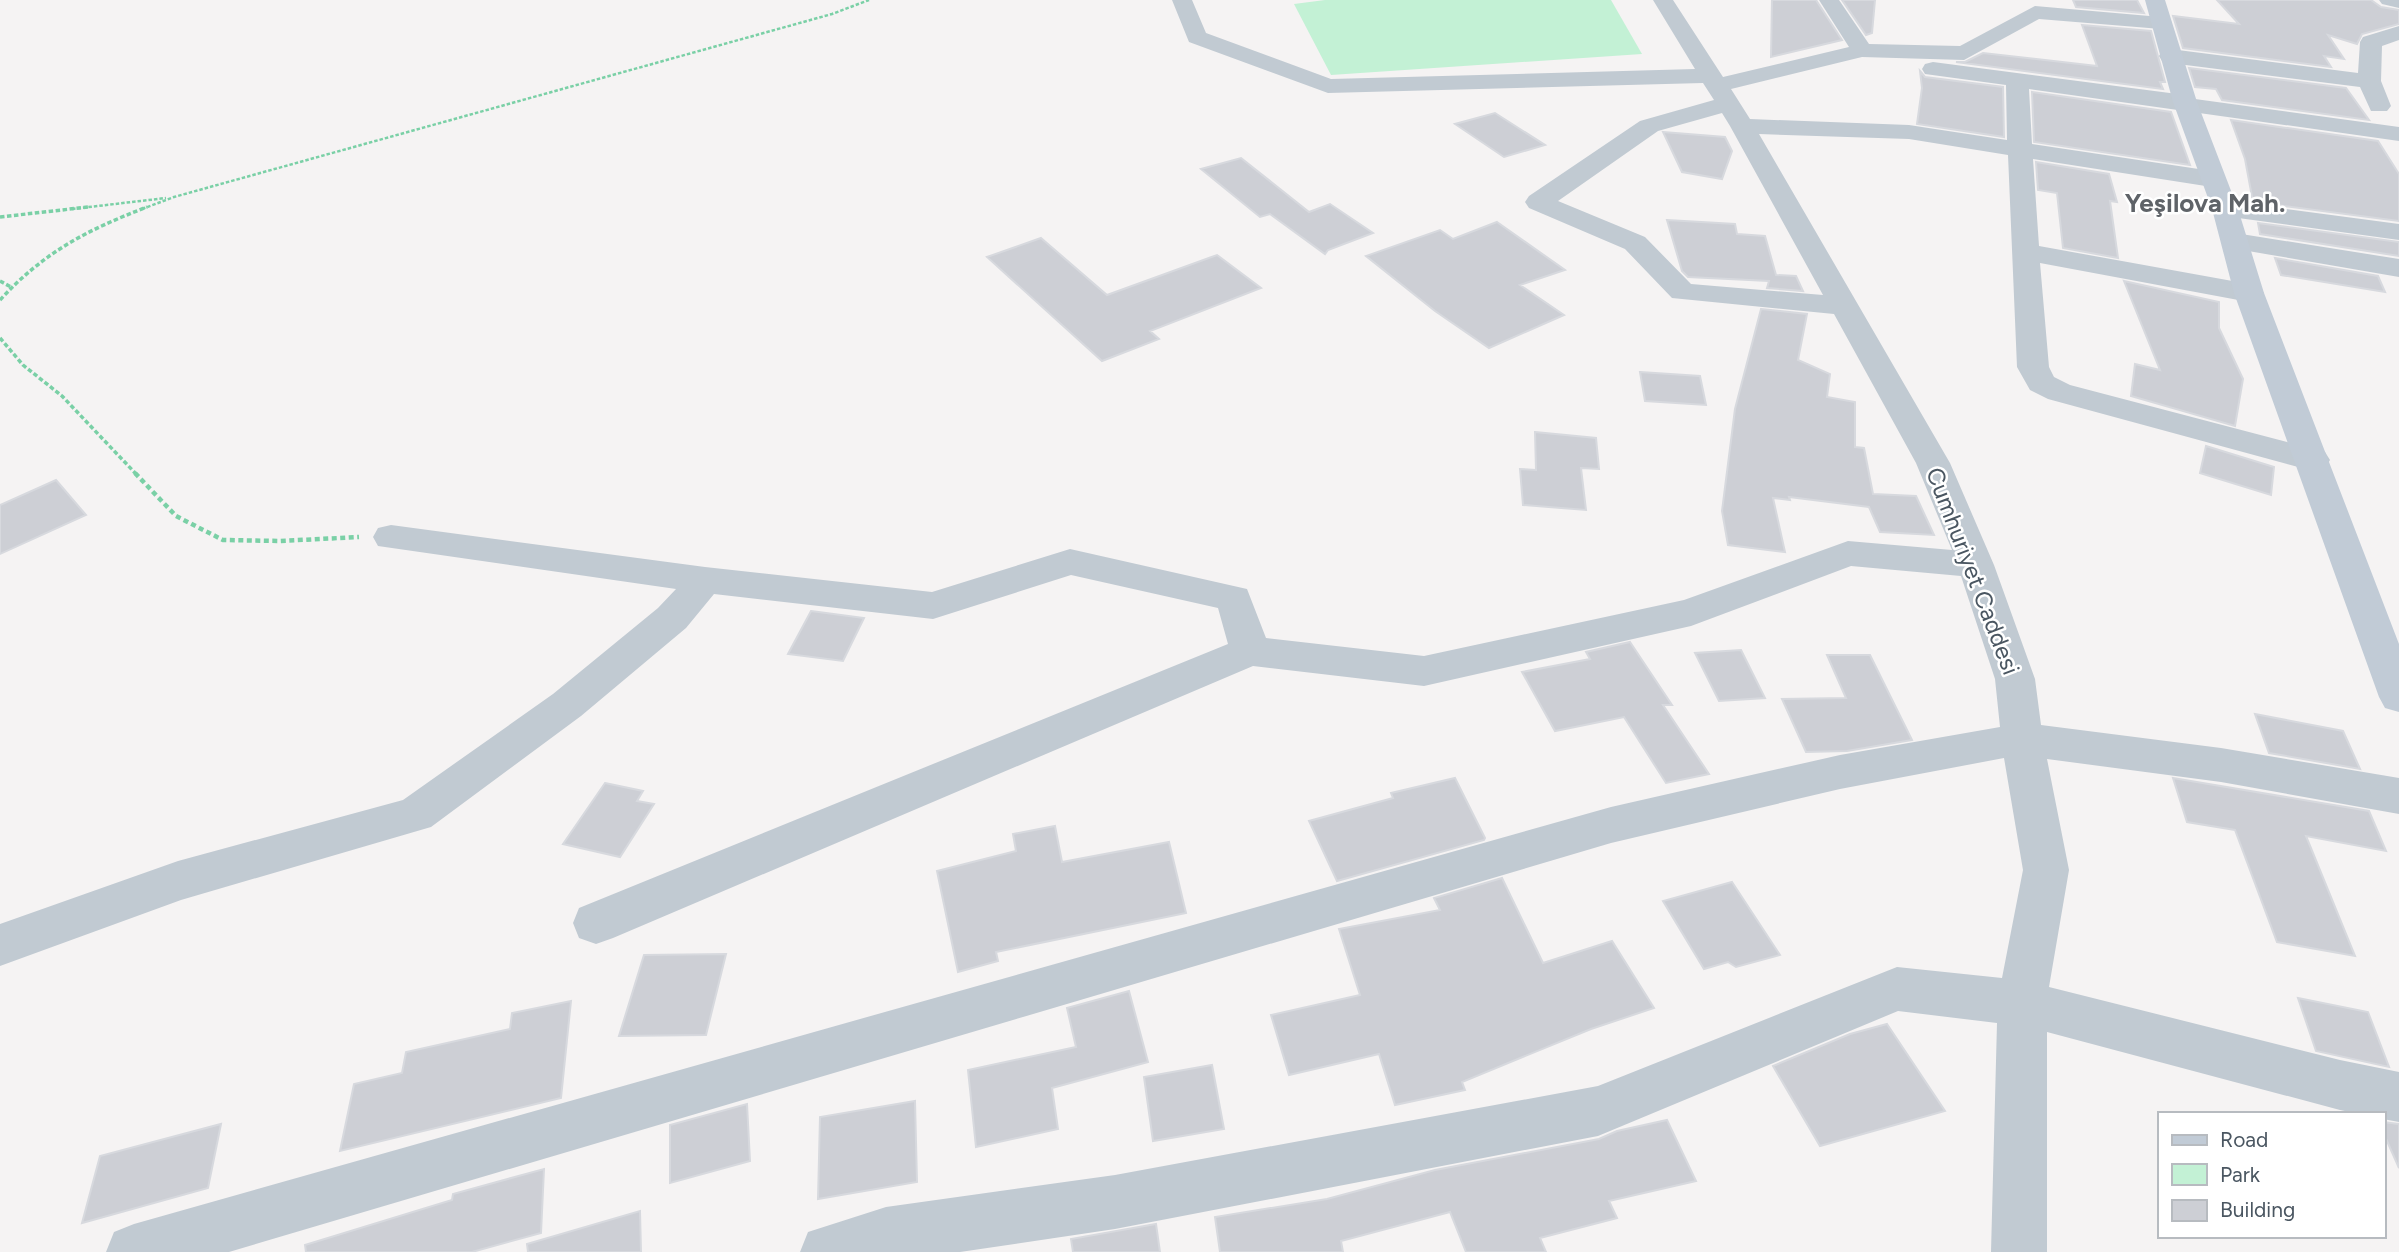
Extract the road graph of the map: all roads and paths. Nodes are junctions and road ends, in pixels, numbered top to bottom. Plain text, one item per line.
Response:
1 (869, 0) edge
2 (1182, 0) edge
3 (1663, 0) edge
4 (1829, 0) edge
5 (2389, 0) edge
6 (2399, 2) edge
7 (2158, 11) edge
8 (2399, 33) edge
9 (1861, 50) junction
10 (2171, 55) junction
11 (1933, 69) dead end
12 (2017, 80) junction
13 (2369, 81) junction
14 (1724, 98) junction
15 (2185, 104) junction
16 (2394, 133) edge
17 (2021, 147) junction
18 (2212, 179) junction
19 (174, 197) junction
20 (2225, 209) junction
21 (0, 217) edge
22 (2399, 232) edge
23 (2235, 241) junction
24 (2025, 252) junction
25 (2399, 268) edge
26 (0, 281) edge
27 (11, 287) junction
28 (2249, 293) junction
29 (0, 300) edge
30 (1844, 306) junction
31 (0, 338) edge
32 (2313, 460) junction
33 (391, 537) joint
34 (1976, 565) junction
35 (705, 580) junction
36 (1250, 651) junction
37 (2399, 698) edge
38 (2022, 739) junction
39 (2399, 796) edge
40 (596, 923) dead end
41 (0, 945) edge
42 (2022, 1003) junction
43 (2399, 1097) edge
44 (134, 1252) edge
45 (828, 1252) edge
46 (2019, 1252) edge

1 - 19 path
2 - 14 street
3 - 14 street, Cumhuriyet Caddesi
4 - 9 street
5 - 6 street
7 - 9 street
7 - 10 street
8 - 13 street
9 - 14 street
10 - 13 street
10 - 15 street
11 - 12 street
12 - 15 street
12 - 17 street
13 - 16 street
14 - 17 street
14 - 30 street, Cumhuriyet Caddesi
14 - 30 street
15 - 16 street
15 - 18 street
17 - 18 street
17 - 24 street
18 - 20 street
19 - 21 path
19 - 27 path
20 - 22 street
20 - 23 street
23 - 25 street
23 - 28 street
24 - 28 street
24 - 32 street
26 - 27 path
27 - 29 path
28 - 32 street
30 - 34 street, Cumhuriyet Caddesi
31 - 33 path
32 - 37 street
33 - 35 street
34 - 36 street
34 - 38 street, Cumhuriyet Caddesi
35 - 36 street
35 - 41 street
36 - 40 street
38 - 39 street
38 - 42 street, Cumhuriyet Caddesi
38 - 44 street
42 - 43 street
42 - 45 street
42 - 46 street, Cumhuriyet Caddesi

